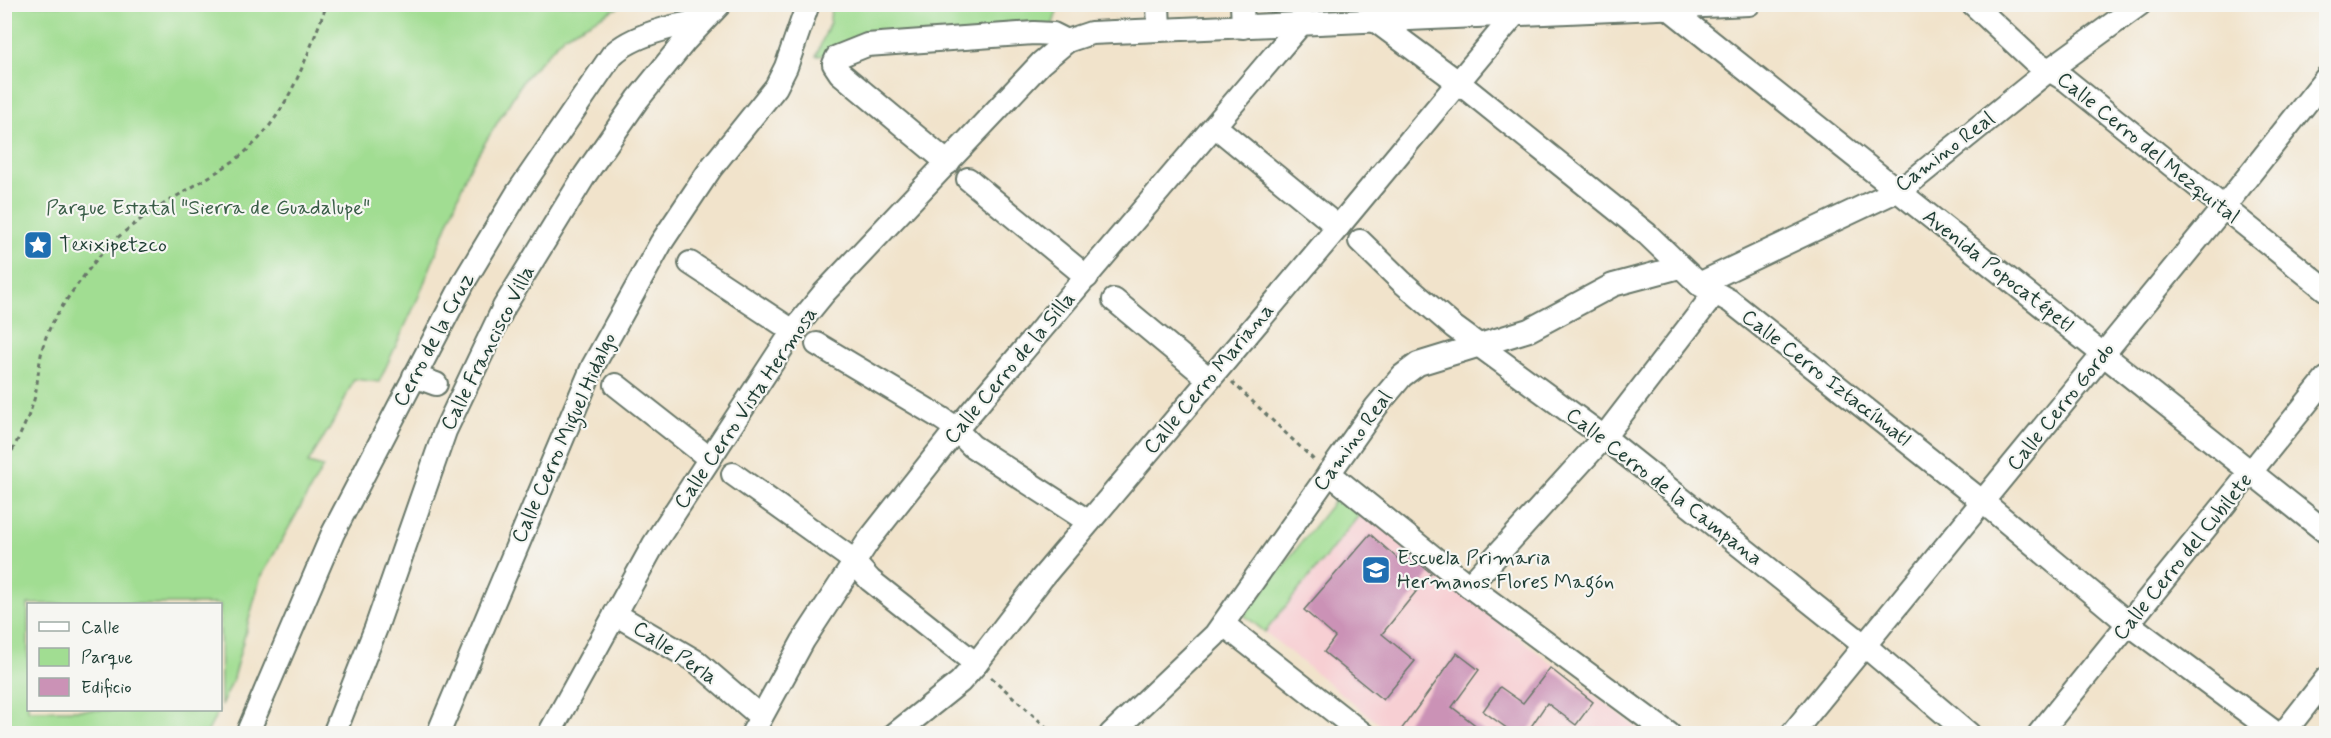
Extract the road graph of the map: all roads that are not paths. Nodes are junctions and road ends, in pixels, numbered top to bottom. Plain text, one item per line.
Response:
1 (720, 4) edge
2 (808, 4) edge
3 (1158, 4) edge
4 (1242, 4) edge
5 (1749, 4) edge
6 (1973, 4) edge
7 (2140, 4) edge
8 (1602, 7) edge
9 (1670, 9) junction
10 (1409, 12) edge
11 (1328, 14) edge
12 (1515, 14) junction
13 (703, 21) junction
14 (1377, 22) junction
15 (1300, 25) junction
16 (1243, 27) junction
17 (1159, 30) junction
18 (1067, 41) junction
19 (2049, 70) junction
20 (2326, 78) edge
21 (1458, 82) junction
22 (1216, 126) junction
23 (948, 163) junction
24 (968, 179) dead end
25 (1896, 191) junction
26 (2223, 208) junction
27 (1338, 227) junction
28 (1360, 241) dead end
29 (690, 263) dead end
30 (1680, 267) junction
31 (1087, 277) junction
32 (1707, 288) junction
33 (2326, 290) edge
34 (1114, 300) dead end
35 (793, 331) junction
36 (817, 344) dead end
37 (1480, 346) junction
38 (2104, 354) junction
39 (414, 376) junction
40 (1209, 379) junction
41 (2326, 379) edge
42 (436, 384) dead end
43 (616, 385) dead end
44 (956, 431) junction
45 (1604, 437) junction
46 (709, 458) junction
47 (1329, 473) junction
48 (2251, 473) junction
49 (733, 474) dead end
50 (1983, 502) junction
51 (1089, 522) junction
52 (2326, 532) edge
53 (854, 561) junction
54 (1469, 586) junction
55 (615, 614) junction
56 (1223, 624) junction
57 (2129, 624) junction
58 (1864, 645) junction
59 (976, 664) junction
60 (2326, 679) edge
61 (757, 725) edge
62 (1357, 732) edge
63 (247, 734) edge
64 (334, 734) edge
65 (438, 734) edge
66 (549, 734) edge
67 (895, 734) edge
68 (1110, 734) edge
69 (1669, 734) edge
70 (1792, 734) edge
71 (1969, 734) edge
72 (2039, 734) edge
73 (2277, 734) edge
74 (2283, 734) edge

1 - 13 street, Calle Francisco Villa
2 - 65 street, Calle Cerro Miguel Hidalgo
3 - 17 street
4 - 16 street
5 - 9 street
6 - 19 street, Calle Cerro del Mezquital
7 - 19 street, Camino Real
8 - 9 street
8 - 12 street
9 - 25 street, Avenida Popocatépetl
10 - 12 street
10 - 14 street
11 - 14 street
11 - 15 street
12 - 21 street, Calle Cerro Mariana
13 - 39 street, Cerro de la Cruz
13 - 64 street, Calle Francisco Villa
14 - 21 street, Calle Cerro Iztaccíhuatl
15 - 16 street
15 - 22 street, Calle Cerro de la Silla
16 - 17 street
17 - 18 street
18 - 23 street, Calle Cerro Vista Hermosa
18 - 23 street
19 - 25 street, Camino Real
19 - 26 street, Calle Cerro del Mezquital
20 - 26 street, Calle Cerro Gordo
21 - 27 street, Calle Cerro Mariana
21 - 30 street, Calle Cerro Iztaccíhuatl
22 - 27 street
22 - 31 street, Calle Cerro de la Silla
23 - 35 street, Calle Cerro Vista Hermosa
24 - 31 street
25 - 32 street, Camino Real
25 - 38 street, Avenida Popocatépetl
26 - 33 street, Calle Cerro del Mezquital
26 - 38 street, Calle Cerro Gordo
27 - 40 street, Calle Cerro Mariana
28 - 37 street, Calle Cerro de la Campana
29 - 35 street
30 - 32 street, Calle Cerro Iztaccíhuatl
30 - 37 street, Camino Real
31 - 44 street, Calle Cerro de la Silla
32 - 45 street
32 - 50 street, Calle Cerro Iztaccíhuatl
34 - 40 street
35 - 46 street, Calle Cerro Vista Hermosa
36 - 44 street
37 - 45 street, Calle Cerro de la Campana
37 - 47 street, Camino Real
38 - 48 street, Avenida Popocatépetl
38 - 50 street, Calle Cerro Gordo
39 - 42 street
39 - 63 street, Cerro de la Cruz
40 - 51 street, Calle Cerro Mariana
41 - 48 street, Calle Cerro del Cubilete
43 - 46 street
44 - 51 street
44 - 53 street, Calle Cerro de la Silla
45 - 54 street
45 - 58 street, Calle Cerro de la Campana
46 - 55 street, Calle Cerro Vista Hermosa
47 - 54 street
47 - 56 street, Camino Real
48 - 52 street, Avenida Popocatépetl
48 - 57 street, Calle Cerro del Cubilete
49 - 53 street
50 - 57 street, Calle Cerro Iztaccíhuatl
50 - 58 street, Calle Cerro Gordo
51 - 59 street, Calle Cerro Mariana
53 - 59 street
53 - 61 street, Calle Cerro de la Silla
54 - 69 street
55 - 61 street, Calle Perla
55 - 66 street, Calle Cerro Vista Hermosa
56 - 62 street
56 - 68 street, Camino Real
57 - 72 street, Calle Cerro del Cubilete
57 - 73 street, Calle Cerro Iztaccíhuatl
58 - 70 street, Calle Cerro Gordo
58 - 71 street, Calle Cerro de la Campana
59 - 67 street, Calle Cerro Mariana
60 - 74 street

